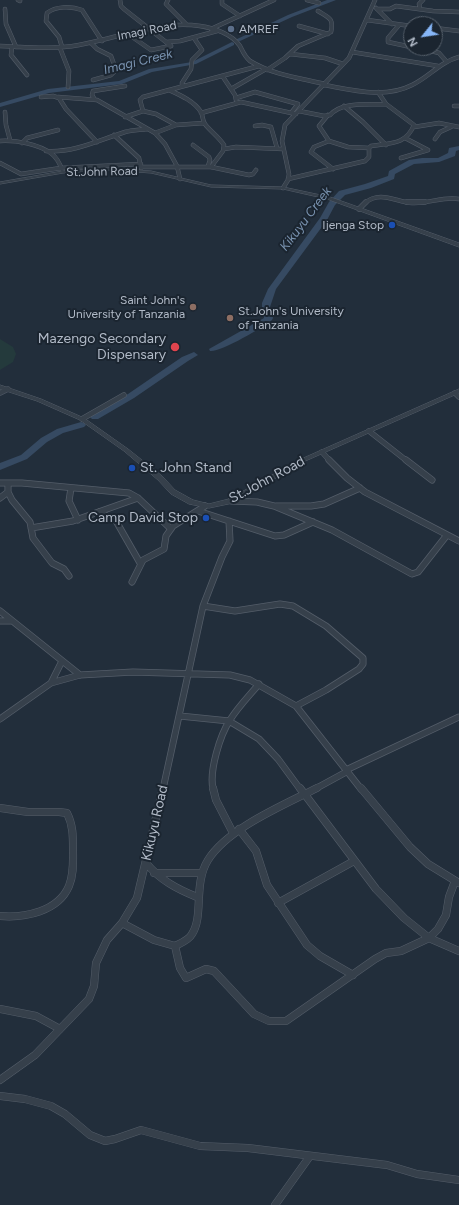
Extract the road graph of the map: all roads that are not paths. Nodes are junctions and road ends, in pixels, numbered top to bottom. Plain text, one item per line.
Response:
1 (120, 0) edge
2 (168, 0) edge
3 (222, 0) edge
4 (261, 0) edge
5 (274, 0) edge
6 (307, 0) edge
7 (375, 0) edge
8 (423, 0) edge
9 (268, 3) junction
10 (318, 3) dead end
11 (373, 5) junction
12 (5, 9) dead end
13 (377, 9) junction
14 (420, 9) junction
15 (318, 11) dead end
16 (459, 12) edge
17 (240, 16) junction
18 (367, 20) junction
19 (392, 24) junction
20 (187, 25) junction
21 (399, 25) junction
22 (403, 25) edge
23 (299, 26) dead end
24 (149, 29) junction
25 (211, 29) junction
26 (443, 29) edge
27 (218, 31) junction
28 (459, 31) edge
29 (128, 34) junction
30 (328, 34) junction
31 (194, 38) junction
32 (102, 41) junction
33 (167, 42) junction
34 (91, 43) junction
35 (0, 46) edge
36 (403, 46) edge
37 (14, 47) junction
38 (61, 48) junction
39 (352, 52) junction
40 (290, 54) junction
41 (442, 56) edge
42 (459, 57) edge
43 (446, 61) junction
44 (343, 64) junction
45 (259, 66) junction
46 (438, 66) junction
47 (267, 70) junction
48 (27, 75) dead end
49 (223, 77) junction
50 (93, 80) dead end
51 (324, 85) junction
52 (125, 86) dead end
53 (182, 86) junction
54 (68, 87) dead end
55 (231, 89) junction
56 (169, 90) junction
57 (378, 92) junction
58 (58, 97) junction
59 (41, 98) dead end
60 (236, 98) junction
61 (95, 100) junction
62 (236, 103) junction
63 (386, 104) junction
64 (344, 106) junction
65 (454, 106) dead end
66 (459, 106) edge
67 (143, 111) junction
68 (5, 112) dead end
69 (201, 112) junction
70 (291, 113) junction
71 (298, 113) junction
72 (328, 116) junction
73 (125, 117) junction
74 (204, 123) junction
75 (176, 126) junction
76 (255, 126) dead end
77 (414, 127) junction
78 (451, 127) junction
79 (459, 127) edge
80 (147, 129) junction
81 (58, 130) dead end
82 (155, 133) junction
83 (114, 135) junction
84 (405, 138) junction
85 (435, 138) dead end
86 (10, 140) junction
87 (0, 141) edge
88 (329, 141) junction
89 (97, 142) junction
90 (22, 143) junction
91 (193, 145) dead end
92 (386, 145) junction
93 (277, 148) junction
94 (369, 148) junction
95 (224, 149) junction
96 (283, 149) junction
97 (46, 151) junction
98 (65, 151) junction
99 (401, 158) dead end
100 (56, 159) junction
101 (0, 163) edge
102 (177, 166) junction
103 (141, 167) junction
104 (210, 167) junction
105 (333, 169) junction
106 (62, 170) junction
107 (256, 170) dead end
108 (180, 179) junction
109 (288, 179) junction
110 (0, 183) edge
111 (283, 188) junction
112 (459, 199) edge
113 (345, 205) junction
114 (359, 209) junction
115 (373, 214) junction
116 (459, 239) edge
117 (453, 242) junction
118 (459, 245) edge
119 (0, 387) edge
120 (8, 389) junction
121 (0, 393) edge
122 (458, 394) edge
123 (124, 395) dead end
124 (82, 419) junction
125 (369, 431) junction
126 (322, 452) junction
127 (432, 480) dead end
128 (0, 483) edge
129 (8, 484) junction
130 (71, 488) junction
131 (360, 488) junction
132 (8, 492) junction
133 (0, 498) edge
134 (138, 498) junction
135 (231, 501) junction
136 (205, 506) junction
137 (274, 506) junction
138 (198, 511) junction
139 (99, 512) junction
140 (78, 520) junction
141 (229, 521) junction
142 (313, 522) junction
143 (31, 528) junction
144 (171, 529) junction
145 (447, 535) junction
146 (459, 541) edge
147 (140, 563) junction
148 (69, 576) dead end
149 (132, 582) dead end
150 (204, 606) junction
151 (0, 611) edge
152 (0, 621) edge
153 (11, 621) junction
154 (62, 661) junction
155 (190, 673) junction
156 (80, 675) junction
157 (51, 682) junction
158 (259, 684) junction
159 (296, 706) junction
160 (180, 716) junction
161 (459, 717) edge
162 (0, 719) edge
163 (229, 721) junction
164 (347, 770) junction
165 (305, 795) junction
166 (0, 808) edge
167 (236, 831) junction
168 (354, 861) junction
169 (146, 863) junction
170 (154, 873) junction
171 (201, 873) junction
172 (457, 882) edge
173 (197, 897) junction
174 (278, 903) junction
175 (0, 916) edge
176 (122, 923) junction
177 (429, 938) junction
178 (175, 946) junction
179 (459, 951) edge
180 (353, 975) junction
181 (0, 1009) edge
182 (60, 1029) junction
183 (0, 1080) edge
184 (0, 1096) edge
185 (310, 1156) junction
186 (459, 1180) edge
187 (275, 1205) edge

1 - 24 street
2 - 20 street
3 - 17 street
4 - 9 street
5 - 9 street
6 - 10 street
7 - 11 street
8 - 14 street
9 - 17 street
11 - 13 street
11 - 18 street
12 - 37 street
13 - 14 street
13 - 19 street
14 - 16 street
15 - 30 street
17 - 25 street
18 - 19 street
18 - 39 street
19 - 21 street
20 - 24 street, Imagi Road
20 - 25 street, Imagi Road
21 - 22 street
21 - 36 street
23 - 30 street
24 - 29 street, Imagi Road
24 - 33 street
25 - 27 street, Imagi Road
26 - 28 street
27 - 31 street
27 - 45 street, Imagi Road
29 - 32 street, Imagi Road
29 - 33 street
30 - 40 street
31 - 33 street
31 - 53 street
32 - 34 street, Imagi Road
32 - 38 street
34 - 38 street, Imagi Road
34 - 50 street
35 - 37 street, Imagi Road
37 - 38 street, Imagi Road
37 - 48 street
38 - 54 street
39 - 44 street
39 - 46 street
40 - 44 street
40 - 47 street
41 - 43 street
42 - 43 street, Imagi Road
43 - 46 street, Imagi Road
44 - 51 street
45 - 47 street, Imagi Road
45 - 49 street
46 - 57 street, Imagi Road
47 - 51 street, Imagi Road
47 - 55 street
49 - 53 street
49 - 55 street
51 - 57 street, Imagi Road
51 - 71 street
52 - 61 street
53 - 56 street
55 - 60 street
56 - 67 street
56 - 69 street
57 - 63 street
58 - 59 street
58 - 61 street
58 - 89 street
60 - 62 street
60 - 70 street
61 - 73 street
62 - 69 street
62 - 70 street
63 - 64 street
63 - 77 street
64 - 72 street
64 - 92 street
65 - 66 street
67 - 73 street
67 - 75 street
68 - 86 street
69 - 74 street
70 - 71 street
71 - 72 street
71 - 96 street
72 - 88 street
73 - 80 street
74 - 75 street
74 - 95 street
75 - 82 street
76 - 93 street
77 - 78 street
77 - 84 street
78 - 79 street
78 - 85 street
80 - 82 street
80 - 83 street
81 - 90 street
82 - 102 street
83 - 89 street
83 - 103 street
84 - 92 street
84 - 99 street
86 - 87 street
86 - 90 street
88 - 94 street
88 - 105 street
89 - 98 street
90 - 97 street
91 - 104 street
92 - 94 street
93 - 95 street
93 - 96 street
94 - 105 street
95 - 104 street
96 - 109 street
97 - 98 street
97 - 100 street
98 - 100 street
100 - 106 street
101 - 106 street
102 - 103 street
102 - 104 street
102 - 108 street
103 - 106 street, St.John Road
103 - 108 street, St.John Road
104 - 107 street
105 - 109 street
106 - 110 street, St.John Road
108 - 111 street, St.John Road
109 - 111 street
111 - 113 street, St.John Road
112 - 114 street
113 - 114 street
113 - 115 street
114 - 115 street
115 - 117 street
116 - 117 street
117 - 118 street
119 - 120 street, St.John Road
120 - 121 street
120 - 124 street, St.John Road
122 - 125 street, St.John Road
123 - 124 street
124 - 136 street, St.John Road
125 - 126 street, St.John Road
125 - 127 street
126 - 131 street
126 - 135 street, St.John Road
128 - 129 street
129 - 130 street
129 - 132 street
130 - 134 street
130 - 140 street
131 - 137 street
131 - 145 street
132 - 133 street
132 - 143 street
134 - 139 street
134 - 144 street
135 - 136 street, St.John Road
135 - 137 street
136 - 138 street
137 - 142 street
138 - 141 street
138 - 144 street
139 - 140 street
139 - 147 street
140 - 143 street
141 - 142 street
141 - 150 street, Kikuyu Road
142 - 145 street
143 - 148 street
144 - 147 street
145 - 146 street
147 - 149 street
150 - 155 street, Kikuyu Road
150 - 159 street
151 - 153 street
152 - 153 street
153 - 154 street
154 - 156 street
154 - 157 street
155 - 156 street
155 - 158 street
155 - 160 street, Kikuyu Road
156 - 157 street
157 - 162 street
158 - 159 street
158 - 163 street
159 - 164 street
160 - 163 street
160 - 169 street, Kikuyu Road
161 - 164 street
163 - 165 street
163 - 167 street
164 - 165 street
164 - 172 street
165 - 167 street
165 - 168 street
166 - 175 street
167 - 171 street
167 - 174 street
168 - 174 street
168 - 177 street
169 - 170 street
169 - 176 street, Kikuyu Road
170 - 171 street
170 - 173 street
171 - 173 street
172 - 177 street
173 - 178 street
174 - 180 street
176 - 178 street
176 - 182 street, Kikuyu Road
177 - 179 street
177 - 180 street
178 - 180 street
181 - 182 street
182 - 183 street, Kikuyu Road
184 - 185 street
185 - 186 street
185 - 187 street

